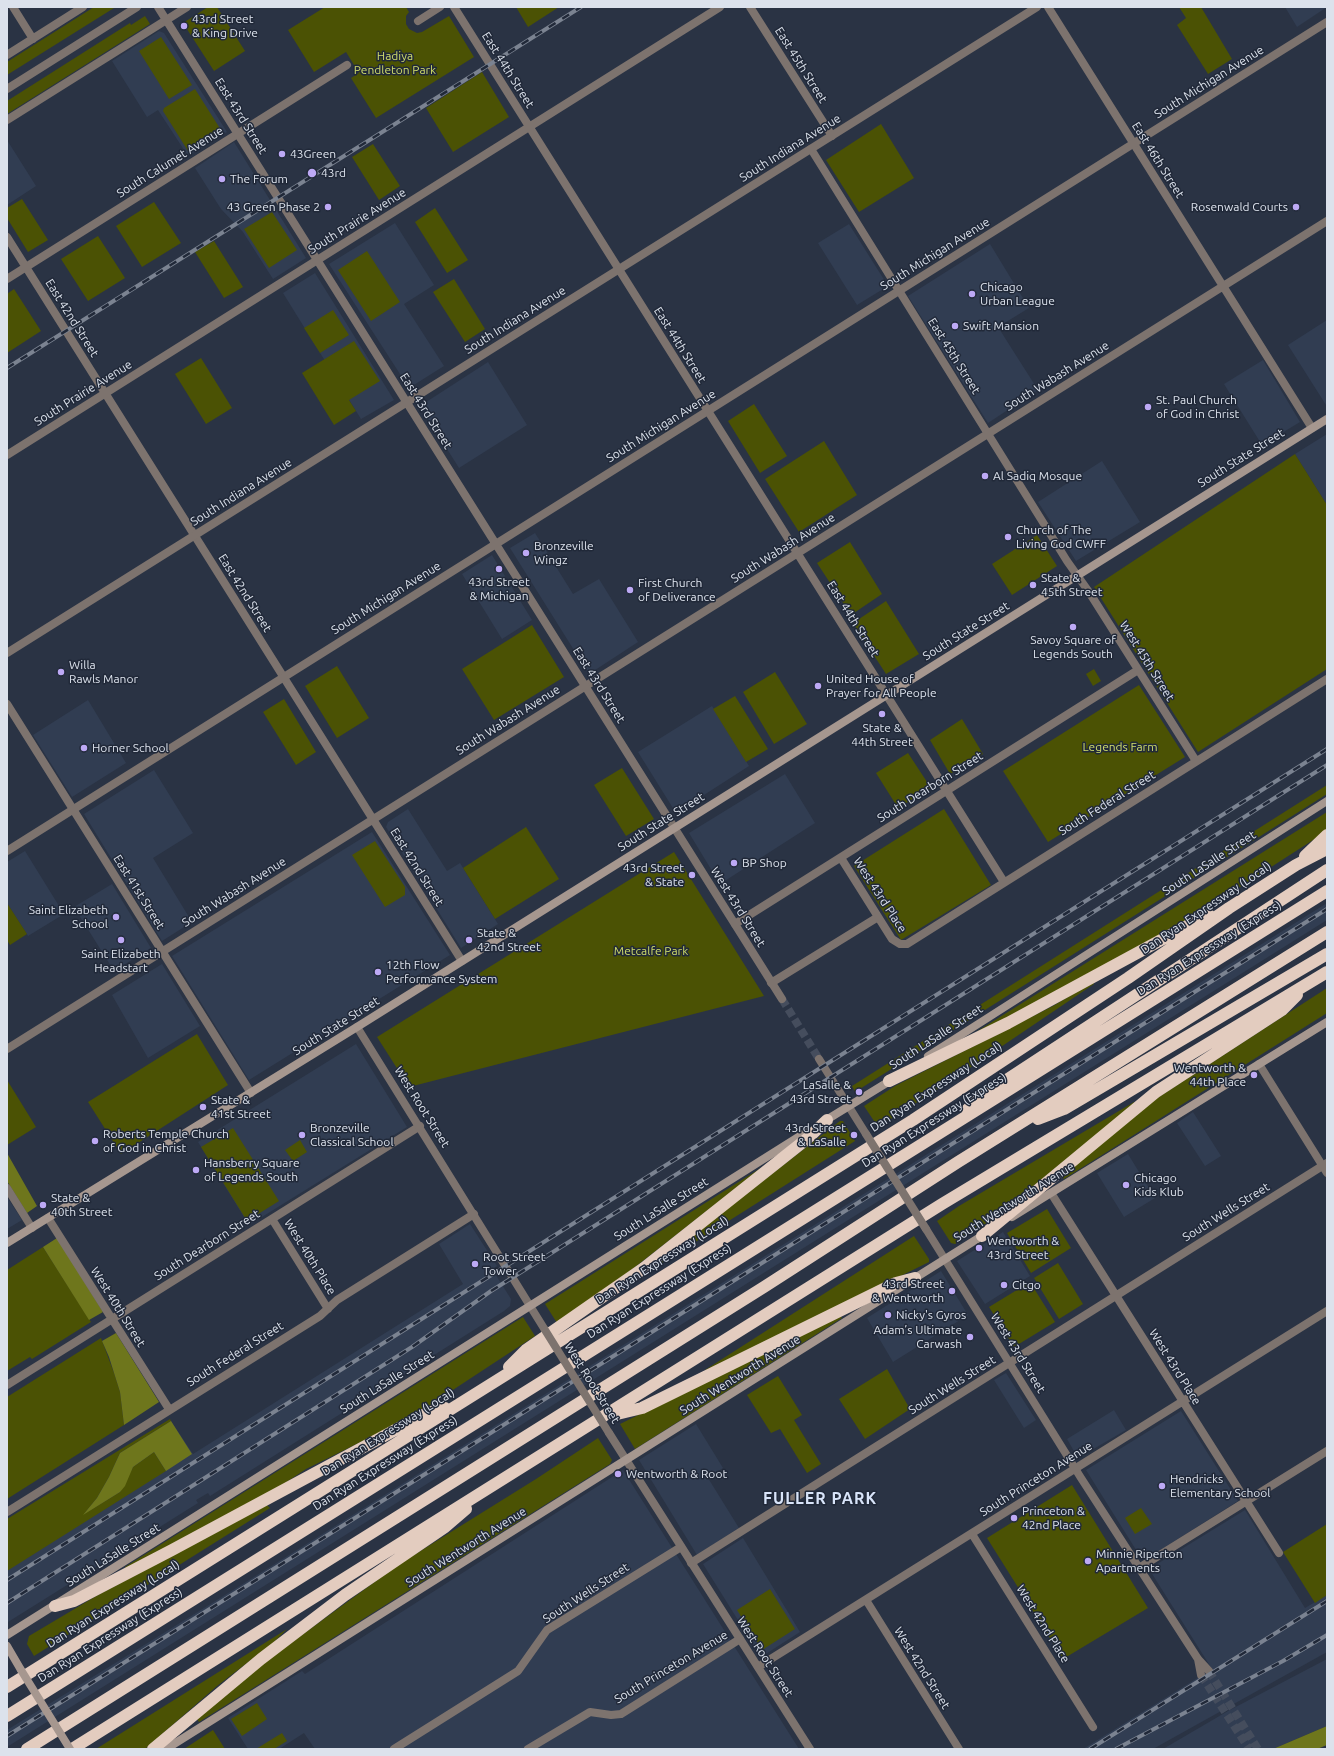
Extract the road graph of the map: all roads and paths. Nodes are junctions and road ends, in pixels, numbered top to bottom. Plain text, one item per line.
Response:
1 (13, 7) edge
2 (83, 7) edge
3 (137, 7) edge
4 (158, 7) edge
5 (187, 7) edge
6 (440, 7) edge
7 (454, 7) edge
8 (720, 7) edge
9 (750, 7) edge
10 (1036, 7) edge
11 (1048, 7) edge
12 (166, 20) junction
13 (418, 21) dead end
14 (1327, 22) edge
15 (33, 39) junction
16 (7, 55) edge
17 (346, 65) dead end
18 (7, 89) edge
19 (7, 120) edge
20 (529, 127) junction
21 (238, 134) junction
22 (832, 136) junction
23 (1134, 143) junction
24 (810, 149) junction
25 (1327, 221) edge
26 (7, 237) edge
27 (317, 260) junction
28 (26, 267) junction
29 (619, 269) junction
30 (7, 279) edge
31 (1223, 286) junction
32 (899, 291) junction
33 (105, 394) junction
34 (407, 402) junction
35 (708, 411) junction
36 (1327, 419) edge
37 (1312, 428) junction
38 (988, 434) junction
39 (7, 455) edge
40 (195, 536) junction
41 (495, 543) junction
42 (797, 553) junction
43 (1077, 575) junction
44 (7, 653) edge
45 (1138, 670) junction
46 (284, 677) junction
47 (1327, 679) edge
48 (585, 686) junction
49 (886, 695) junction
50 (7, 704) edge
51 (1196, 761) junction
52 (947, 791) junction
53 (1327, 801) edge
54 (74, 810) junction
55 (373, 819) junction
56 (674, 827) junction
57 (1327, 835) edge
58 (1327, 848) edge
59 (7, 851) edge
60 (841, 858) junction
61 (1296, 865) junction
62 (1327, 870) edge
63 (1004, 882) junction
64 (1327, 890) edge
65 (1229, 908) junction
66 (878, 917) junction
67 (735, 924) junction
68 (1327, 932) edge
69 (900, 944) joint
70 (162, 951) junction
71 (1327, 954) edge
72 (462, 961) junction
73 (1327, 972) edge
74 (1311, 981) junction
75 (772, 983) junction
76 (782, 999) tunnel mouth
77 (1327, 1022) edge
78 (357, 1027) junction
79 (7, 1049) edge
80 (819, 1059) tunnel mouth
81 (1259, 1064) junction
82 (889, 1081) junction
83 (251, 1093) junction
84 (849, 1106) junction
85 (827, 1120) junction
86 (420, 1126) junction
87 (946, 1129) junction
88 (1011, 1129) junction
89 (1326, 1167) edge
90 (7, 1188) edge
91 (1051, 1193) junction
92 (474, 1214) junction
93 (48, 1218) junction
94 (272, 1219) junction
95 (32, 1228) junction
96 (982, 1236) junction
97 (7, 1243) edge
98 (945, 1260) junction
99 (915, 1278) junction
100 (1116, 1296) junction
101 (530, 1306) junction
102 (328, 1308) junction
103 (1327, 1311) edge
104 (112, 1319) junction
105 (1009, 1363) junction
106 (494, 1382) junction
107 (7, 1385) edge
108 (1183, 1402) junction
109 (462, 1403) junction
110 (169, 1410) junction
111 (604, 1416) junction
112 (1327, 1451) edge
113 (627, 1461) junction
114 (1076, 1469) junction
115 (493, 1485) junction
116 (1247, 1502) junction
117 (7, 1512) edge
118 (972, 1534) junction
119 (681, 1547) junction
120 (1279, 1553) dead end
121 (691, 1563) junction
122 (1139, 1568) junction
123 (866, 1600) junction
124 (55, 1606) junction
125 (7, 1635) edge
126 (740, 1639) junction
127 (7, 1646) edge
128 (1198, 1659) junction
129 (758, 1667) junction
130 (1209, 1671) tunnel mouth
131 (1201, 1675) tunnel mouth
132 (7, 1687) edge
133 (7, 1716) edge
134 (1093, 1727) dead end
135 (27, 1749) edge
136 (71, 1749) edge
137 (153, 1749) edge
138 (166, 1749) edge
139 (394, 1749) edge
140 (528, 1749) edge
141 (810, 1749) edge
142 (959, 1749) edge

1 - 15 street
2 - 15 street
3 - 18 street
4 - 12 street, East 43rd Street
5 - 12 street
6 - 13 street
7 - 20 street, East 44th Street
8 - 20 street, South Prairie Avenue
9 - 22 street, East 45th Street
10 - 22 street, South Indiana Avenue
11 - 23 street, East 46th Street
12 - 19 street
12 - 21 street, East 43rd Street
14 - 23 street, South Michigan Avenue
15 - 16 street
17 - 21 street, South Calumet Avenue
20 - 27 street, South Prairie Avenue
20 - 29 street, East 44th Street
21 - 27 street, East 43rd Street
21 - 28 street, South Calumet Avenue
22 - 24 street, South Indiana Avenue
23 - 31 street, East 46th Street
23 - 32 street, South Michigan Avenue
24 - 29 street, South Indiana Avenue
24 - 32 street, East 45th Street
25 - 31 street, South Wabash Avenue
26 - 28 street, East 42nd Street
27 - 33 street, South Prairie Avenue
27 - 34 street, East 43rd Street
28 - 30 street, South Calumet Avenue
28 - 33 street, East 42nd Street
29 - 34 street, South Indiana Avenue
29 - 35 street, East 44th Street
31 - 37 street, East 46th Street
31 - 38 street, South Wabash Avenue
32 - 35 street, South Michigan Avenue
32 - 38 street, East 45th Street
33 - 39 street, South Prairie Avenue
33 - 40 street, East 42nd Street
34 - 40 street, South Indiana Avenue
34 - 41 street, East 43rd Street
35 - 41 street, South Michigan Avenue
35 - 42 street, East 44th Street
36 - 37 main road, South State Street
37 - 43 main road, South State Street
38 - 42 street, South Wabash Avenue
38 - 43 street, East 45th Street
40 - 44 street, South Indiana Avenue
40 - 46 street, East 42nd Street
41 - 46 street, South Michigan Avenue
41 - 48 street, East 43rd Street
42 - 48 street, South Wabash Avenue
42 - 49 street, East 44th Street
43 - 45 street, West 45th Street
43 - 49 main road, South State Street
45 - 51 street, West 45th Street
45 - 52 street, South Dearborn Street
46 - 54 street, South Michigan Avenue
46 - 55 street, East 42nd Street
47 - 51 street, South Federal Street
48 - 55 street, South Wabash Avenue
48 - 56 street, East 43rd Street
49 - 52 street, East 44th Street
49 - 56 main road, South State Street
50 - 54 street, East 41st Street
51 - 63 street, South Federal Street
52 - 60 street, South Dearborn Street
52 - 63 street, East 44th Street
53 - 82 main road, South LaSalle Street
54 - 59 street, South Michigan Avenue
54 - 70 street, East 41st Street
55 - 70 street, South Wabash Avenue
55 - 72 street, East 42nd Street
56 - 67 street, West 43rd Street
56 - 72 main road, South State Street
57 - 61 highway
58 - 61 highway, Dan Ryan Expressway (Local)
60 - 66 street, West 43rd Place
60 - 67 street, South Dearborn Street
61 - 65 highway, Dan Ryan Expressway (Local)
62 - 87 highway
63 - 69 street, South Federal Street
64 - 87 highway, Dan Ryan Expressway (Express)
65 - 82 highway
65 - 106 highway, Dan Ryan Expressway (Local)
66 - 69 street, West 43rd Place
66 - 75 street
67 - 75 street, West 43rd Street
68 - 88 highway
70 - 79 street, South Wabash Avenue
70 - 83 street, East 41st Street
71 - 88 highway
72 - 78 main road, South State Street
73 - 74 highway
74 - 96 highway
74 - 111 highway
75 - 76 street, West 43rd Street
77 - 81 main road, South Wentworth Avenue
78 - 83 main road, South State Street
78 - 86 street, West Root Street
80 - 84 street, West 43rd Street
81 - 89 street
81 - 91 main road, South Wentworth Avenue
82 - 84 main road, South LaSalle Street
83 - 93 main road, South State Street
84 - 85 main road, South LaSalle Street
84 - 98 street, West 43rd Street, bridge
85 - 101 main road, South LaSalle Street
85 - 106 highway
86 - 92 street, West Root Street
86 - 94 street, South Dearborn Street
87 - 133 highway, Dan Ryan Expressway (Express)
88 - 135 highway
89 - 100 street, South Wells Street
90 - 95 street
91 - 96 main road, South Wentworth Avenue
91 - 100 street, West 43rd Place
92 - 101 street, West Root Street
92 - 102 street, South Federal Street
93 - 95 main road, South State Street
93 - 104 street, West 40th Street
94 - 102 street, West 40th Place
94 - 104 street, South Dearborn Street
95 - 97 main road, South State Street
96 - 98 main road, South Wentworth Avenue
98 - 99 main road, South Wentworth Avenue
98 - 105 street, West 43rd Street
99 - 111 highway
99 - 113 main road, South Wentworth Avenue
100 - 105 street, South Wells Street
100 - 108 street, West 43rd Place
101 - 113 street, West Root Street, bridge
101 - 124 main road, South LaSalle Street
102 - 110 street, South Federal Street
103 - 108 street, South Princeton Avenue
104 - 107 street, South Dearborn Street
104 - 110 street, West 40th Street
105 - 114 street, West 43rd Street
105 - 121 street, South Wells Street
106 - 109 highway, Dan Ryan Expressway (Local)
108 - 114 street, South Princeton Avenue
108 - 116 street, West 43rd Place
109 - 124 highway
109 - 132 highway, Dan Ryan Expressway (Local)
110 - 117 street, South Federal Street
111 - 115 highway
112 - 116 street
113 - 119 street, West Root Street
113 - 138 main road, South Wentworth Avenue
114 - 118 street, South Princeton Avenue
114 - 122 street, West 43rd Street
115 - 136 highway
115 - 137 highway
116 - 120 street, West 43rd Place
116 - 122 street
118 - 123 street, South Princeton Avenue
118 - 134 street, West 42nd Place
119 - 121 street, West Root Street
119 - 139 street, South Wells Street
121 - 126 street, West Root Street
122 - 128 street, West 43rd Street
123 - 129 street, South Princeton Avenue
123 - 142 street, West 42nd Street
124 - 125 main road, South LaSalle Street
126 - 129 street, West Root Street
126 - 140 street, South Princeton Avenue
127 - 136 main road, bridge
128 - 130 street, West 43rd Street
128 - 131 street, West 43rd Street
129 - 141 street, West Root Street

